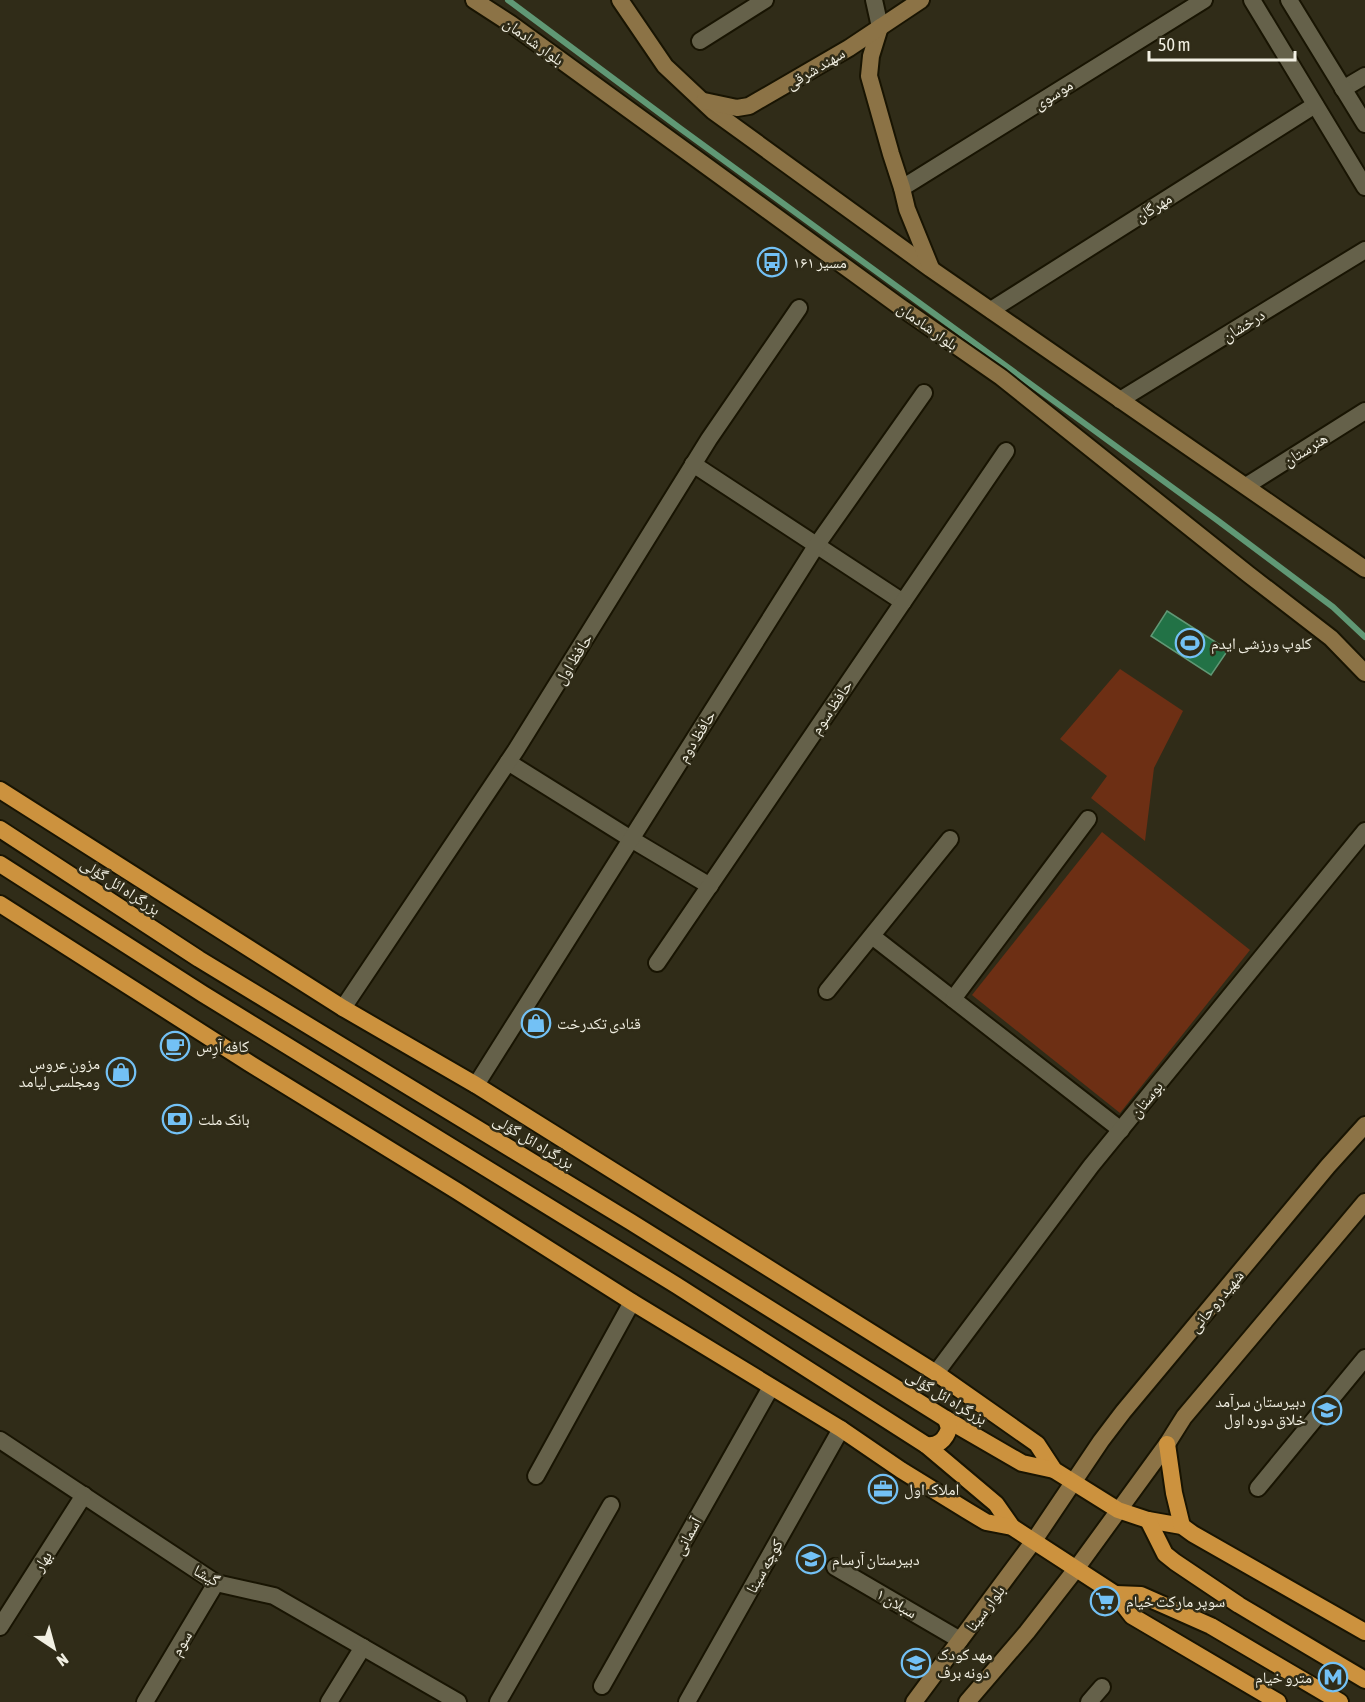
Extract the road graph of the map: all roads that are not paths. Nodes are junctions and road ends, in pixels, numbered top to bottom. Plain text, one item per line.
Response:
1 (474, 0) edge
2 (620, 0) edge
3 (765, 0) edge
4 (874, 0) edge
5 (921, 0) edge
6 (1204, 0) edge
7 (1252, 0) edge
8 (1289, 0) edge
9 (880, 27) junction
10 (700, 41) dead end
11 (1365, 76) edge
12 (1343, 89) junction
13 (700, 99) junction
14 (1315, 105) junction
15 (1365, 124) edge
16 (1365, 187) edge
17 (902, 188) junction
18 (1365, 250) edge
19 (931, 269) junction
20 (799, 308) dead end
21 (991, 310) junction
22 (924, 393) dead end
23 (1120, 400) junction
24 (1365, 411) edge
25 (1006, 451) dead end
26 (693, 464) junction
27 (1246, 486) junction
28 (816, 546) junction
29 (1365, 569) edge
30 (903, 602) junction
31 (1365, 673) edge
32 (508, 762) junction
33 (0, 790) edge
34 (1088, 819) dead end
35 (0, 830) edge
36 (1365, 831) edge
37 (631, 839) junction
38 (950, 839) dead end
39 (0, 864) edge
40 (710, 886) junction
41 (0, 904) edge
42 (872, 936) junction
43 (657, 963) dead end
44 (827, 991) dead end
45 (953, 999) junction
46 (343, 1008) junction
47 (476, 1085) junction
48 (1365, 1125) edge
49 (1121, 1130) junction
50 (1365, 1202) edge
51 (632, 1302) junction
52 (1365, 1358) edge
53 (936, 1374) junction
54 (771, 1387) junction
55 (946, 1419) junction
56 (841, 1429) junction
57 (0, 1440) edge
58 (1167, 1444) junction
59 (926, 1445) junction
60 (1054, 1470) junction
61 (536, 1476) dead end
62 (1074, 1482) junction
63 (1258, 1488) dead end
64 (84, 1496) junction
65 (611, 1505) dead end
66 (1118, 1510) junction
67 (1148, 1520) junction
68 (1182, 1526) junction
69 (1012, 1527) junction
70 (1034, 1542) junction
71 (835, 1567) dead end
72 (1076, 1569) junction
73 (216, 1583) junction
74 (1115, 1594) junction
75 (0, 1627) edge
76 (1365, 1632) edge
77 (960, 1640) junction
78 (363, 1647) junction
79 (1365, 1680) edge
80 (602, 1686) dead end
81 (1102, 1687) dead end
82 (1268, 1700) edge
83 (145, 1702) edge
84 (329, 1702) edge
85 (458, 1702) edge
86 (498, 1702) edge
87 (687, 1702) edge
88 (914, 1702) edge
89 (967, 1702) edge
90 (1089, 1702) edge
91 (1340, 1702) edge

1 - 31 main road, بلوار شادمان
2 - 13 main road
3 - 10 street
4 - 9 street
5 - 9 main road, سهند شرقی
6 - 17 street, موسوی
7 - 14 street
8 - 12 street
9 - 13 main road, سهند شرقی
9 - 17 main road
11 - 12 street
12 - 15 street
13 - 19 main road
14 - 16 street
14 - 21 street, مهرگان
17 - 19 main road
18 - 23 street, درخشان
19 - 21 main road
20 - 26 street, حافظ اول
21 - 23 main road
22 - 28 street, حافظ دوم
23 - 27 main road
24 - 27 street, هنرستان
25 - 30 street, حافظ سوم
26 - 28 street
26 - 32 street, حافظ اول
27 - 29 main road
28 - 30 street
28 - 37 street, حافظ دوم
30 - 40 street, حافظ سوم
32 - 37 street
32 - 46 street, حافظ اول
33 - 46 highway
34 - 45 street
35 - 55 highway, بزرگراه ائل گؤلی
36 - 49 street, بوستان
37 - 40 street
37 - 47 street, حافظ دوم
38 - 42 street
39 - 59 highway
40 - 43 street, حافظ سوم
41 - 51 highway
42 - 44 street
42 - 45 street
45 - 49 street
46 - 47 highway
47 - 53 highway
48 - 62 main road, شهید روحانی
49 - 53 street, بوستان
50 - 58 main road
51 - 54 highway
51 - 61 street
52 - 63 street
53 - 60 highway
54 - 56 highway
54 - 80 street, آسمانی
55 - 59 highway
55 - 60 highway, بزرگراه ائل گؤلی
56 - 69 highway
56 - 87 street, کوچه سینا
57 - 64 street, گیشا
58 - 66 main road
58 - 68 highway
59 - 69 highway
60 - 62 highway
62 - 66 highway
62 - 70 main road, شهید روحانی
64 - 73 street, گیشا
64 - 75 street, بهار
65 - 86 street
66 - 67 highway
66 - 72 main road
67 - 68 highway
67 - 79 highway
68 - 76 highway
69 - 70 highway
70 - 72 highway
70 - 77 main road, بلوار سینا
71 - 77 street, سبلان ۱
72 - 74 highway
72 - 89 main road
73 - 78 street, گیشا
73 - 83 street, سوم
74 - 82 highway
74 - 91 highway
77 - 88 main road, بلوار سینا
78 - 84 street
78 - 85 street, گیشا
81 - 90 street

